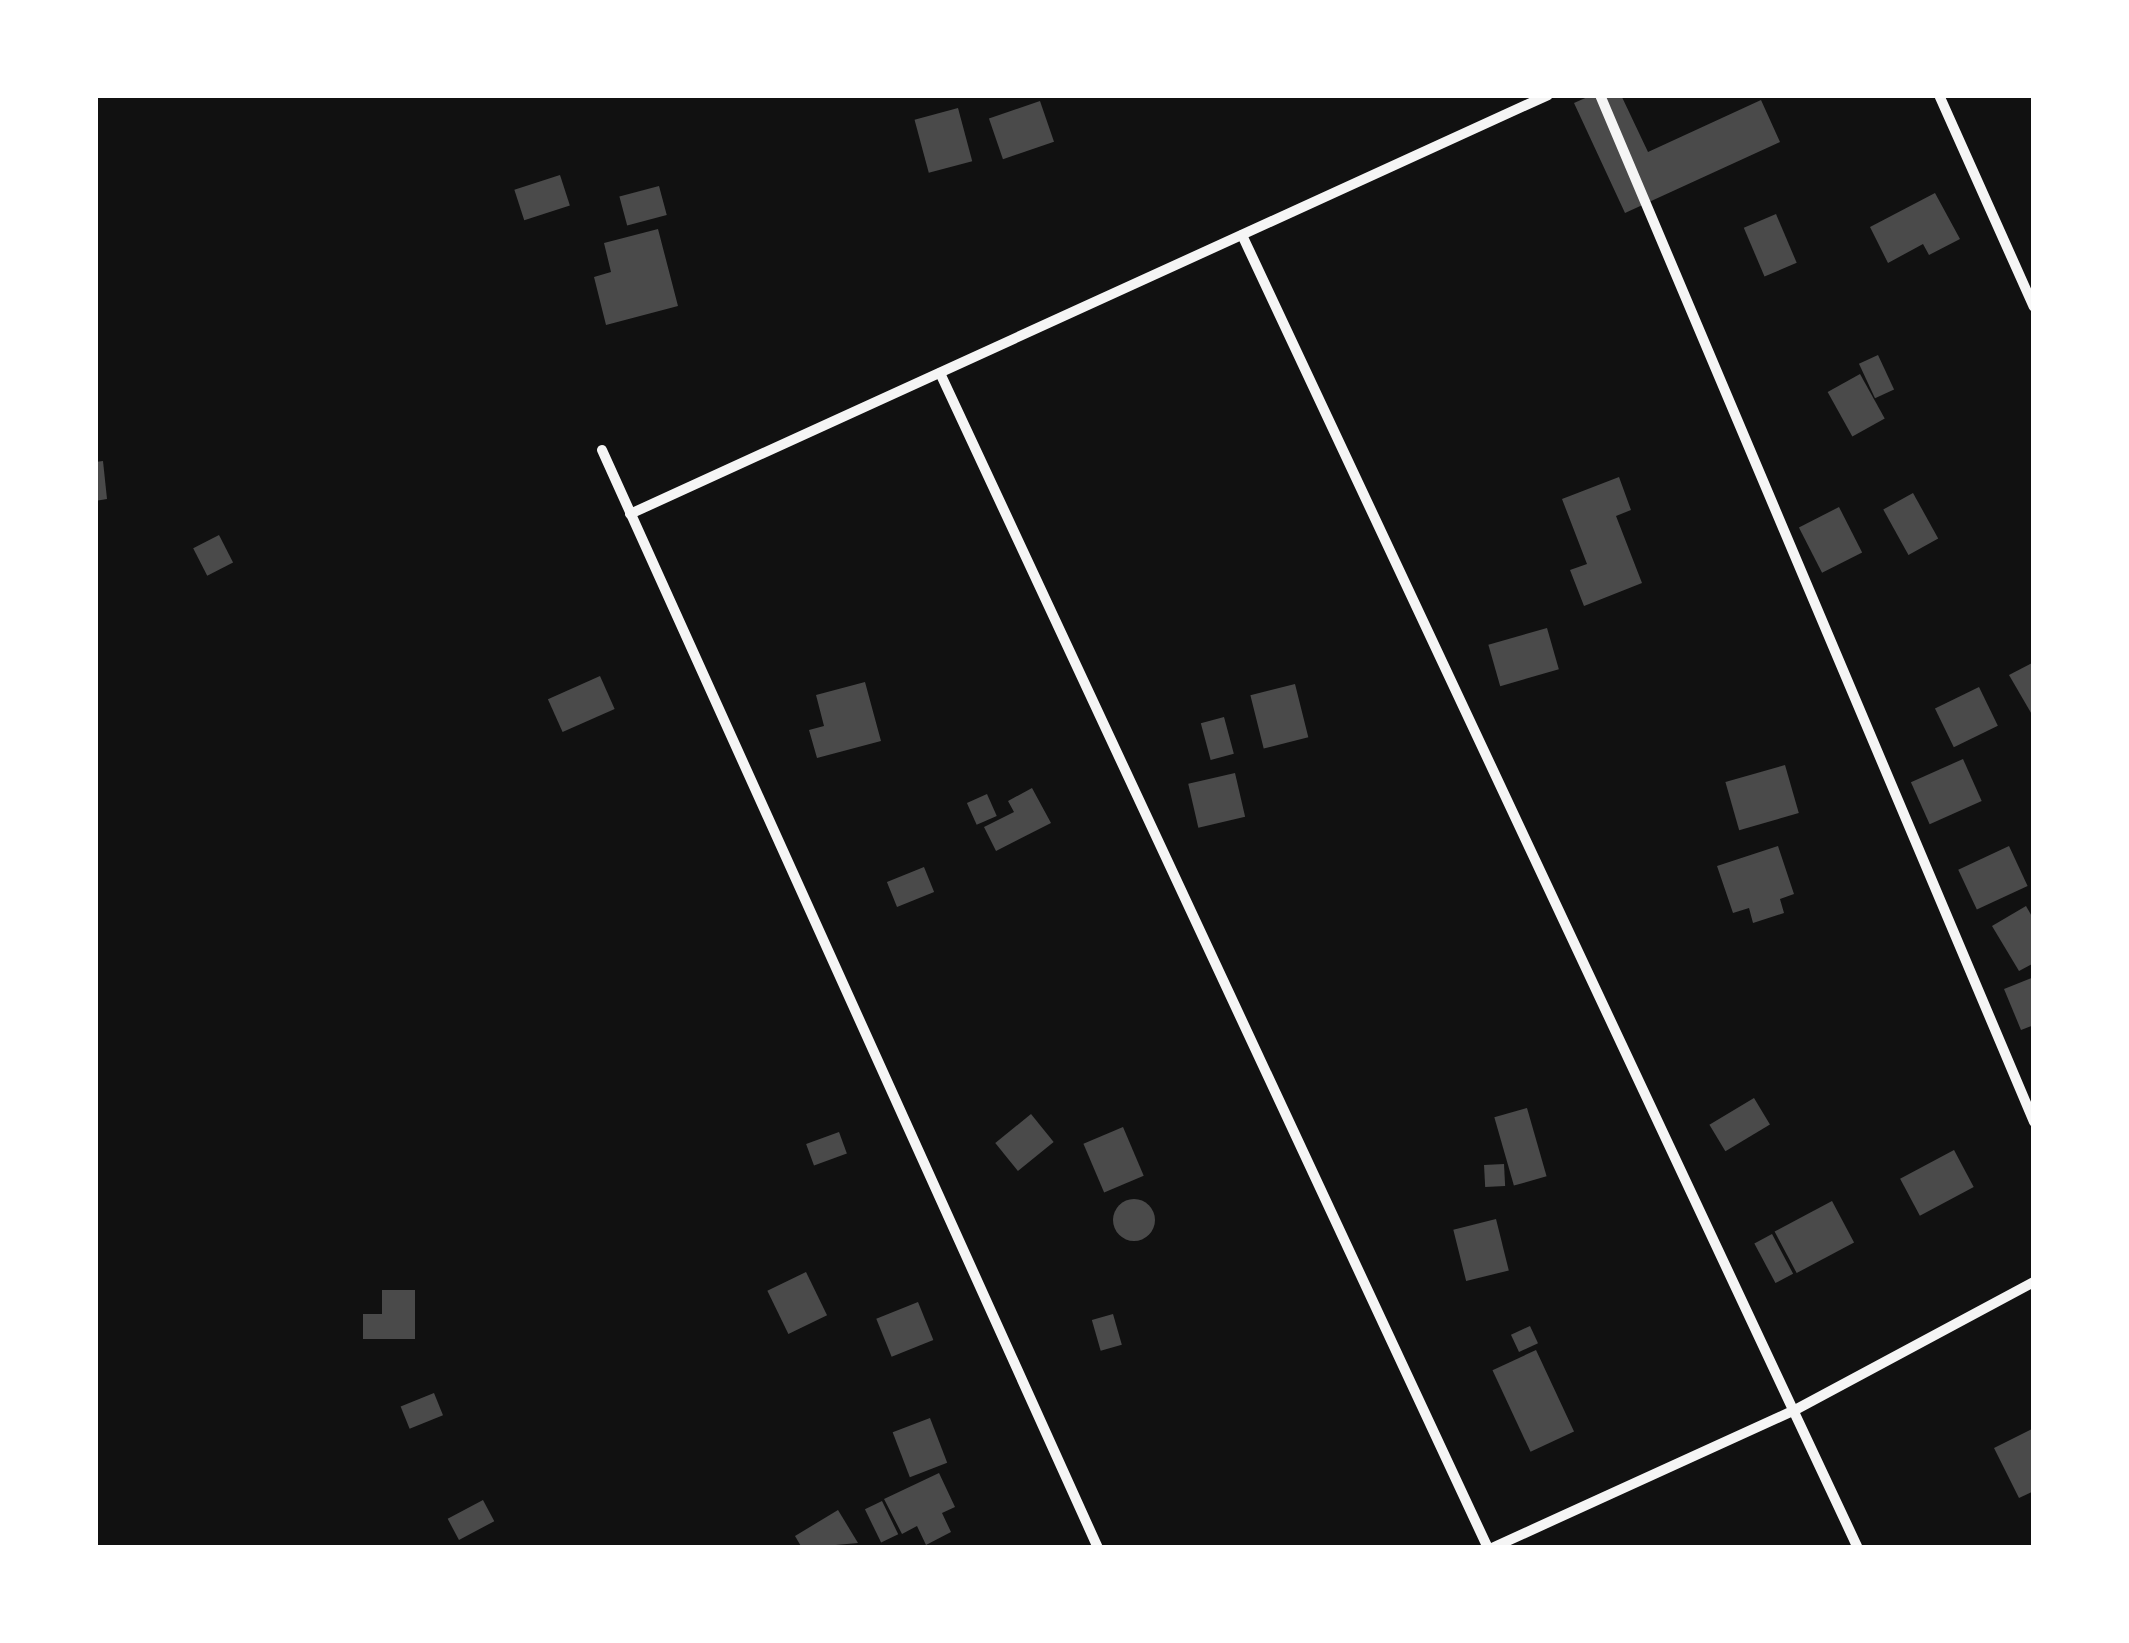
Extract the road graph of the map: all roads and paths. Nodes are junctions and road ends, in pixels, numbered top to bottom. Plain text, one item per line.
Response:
1 (1548, 95) edge
2 (1600, 95) edge
3 (1939, 95) edge
4 (1242, 235) junction
5 (2034, 307) edge
6 (940, 374) junction
7 (602, 450) dead end
8 (630, 514) junction
9 (2034, 1122) edge
10 (2034, 1282) edge
11 (1795, 1410) junction
12 (1098, 1548) edge
13 (1490, 1548) edge
14 (1858, 1548) edge

1 - 4 street
2 - 9 street
3 - 5 street
4 - 6 street
4 - 11 street
6 - 8 street
6 - 13 street
7 - 8 street
8 - 12 street
10 - 11 street
11 - 13 street
11 - 14 street

